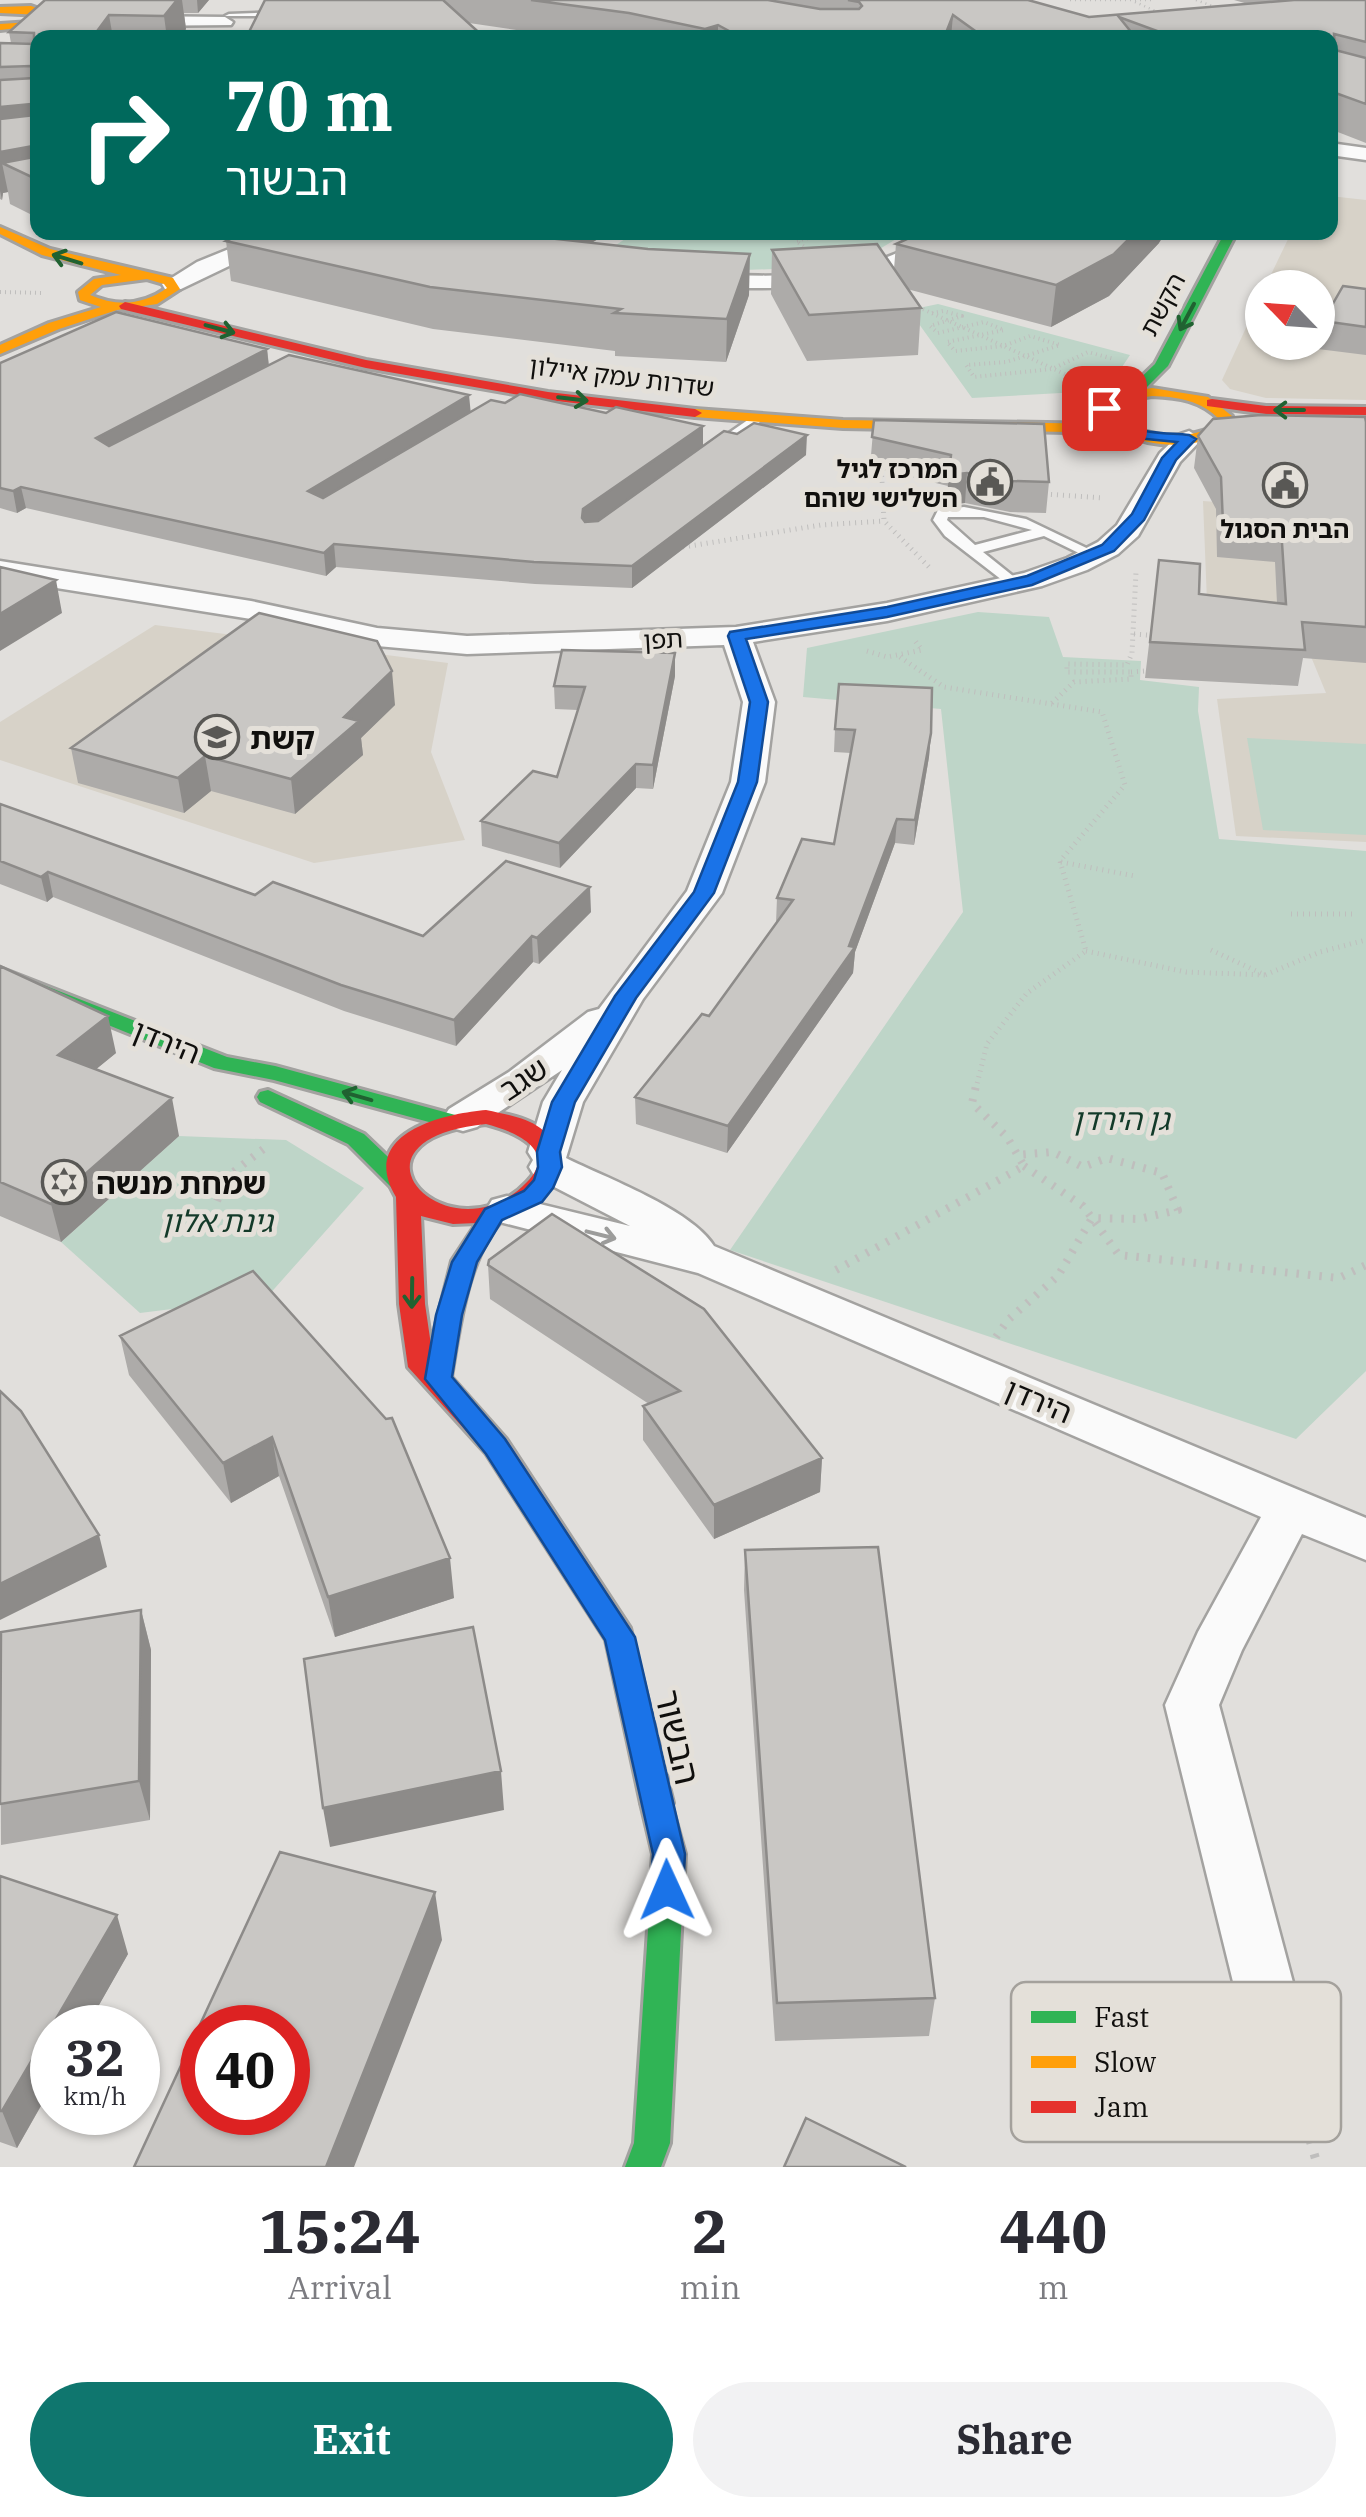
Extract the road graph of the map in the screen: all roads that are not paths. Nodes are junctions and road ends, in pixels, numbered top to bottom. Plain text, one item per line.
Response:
1 (12, 0) edge
2 (241, 0) edge
3 (0, 10) edge
4 (302, 14) edge
5 (48, 15) edge
6 (112, 18) edge
7 (227, 19) junction
8 (0, 27) edge
9 (219, 30) edge
10 (0, 46) edge
11 (1338, 151) edge
12 (1366, 156) edge
13 (1338, 158) edge
14 (0, 230) edge
15 (240, 240) edge
16 (270, 240) edge
17 (934, 240) edge
18 (1227, 240) edge
19 (143, 275) junction
20 (666, 278) edge
21 (50, 281) road end
22 (174, 287) junction
23 (84, 294) junction
24 (122, 306) junction
25 (43, 331) junction
26 (0, 350) edge
27 (1194, 371) dead end
28 (524, 392) junction
29 (1124, 396) junction
30 (1208, 402) junction
31 (496, 408) edge
32 (1366, 411) edge
33 (759, 418) junction
34 (1126, 431) junction
35 (1366, 433) edge
36 (1192, 439) junction
37 (701, 459) edge
38 (1144, 501) junction
39 (1045, 531) junction
40 (973, 550) junction
41 (1101, 552) junction
42 (0, 570) edge
43 (1016, 584) junction
44 (736, 636) junction
45 (0, 974) edge
46 (626, 996) junction
47 (222, 1063) junction
48 (457, 1119) junction
49 (549, 1160) junction
50 (403, 1189) junction
51 (500, 1212) junction
52 (712, 1262) junction
53 (438, 1379) junction
54 (1291, 1508) junction
55 (1366, 1540) edge
56 (1263, 1982) edge
57 (643, 2167) edge

1 - 3 main road
2 - 7 street
3 - 5 main road
4 - 7 lane
5 - 8 main road
5 - 10 main road
6 - 7 street
7 - 9 street
11 - 12 street
12 - 13 street
19 -> 14 main road
15 - 19 street
16 - 22 street
17 - 20 street
18 -> 29 main road, הקשת
19 - 22 main road, שדרות עמק איילון
19 - 23 main road
21 - 23 main road
22 - 24 main road
22 - 29 main road, שדרות עמק איילון
23 - 24 main road, שדרות עמק איילון
23 - 25 main road
24 - 25 main road
24 -> 28 main road, שדרות עמק איילון
25 - 26 main road
27 - 30 main road
28 - 31 lane
28 -> 33 main road, שדרות עמק איילון
29 - 30 main road, שדרות עמק איילון
29 - 34 main road
32 -> 30 main road
30 - 36 main road
33 - 34 main road, שדרות עמק איילון
33 - 37 lane
34 - 36 main road, שדרות עמק איילון
34 - 38 street
35 - 36 main road
36 - 38 street, תפן
38 - 41 street, תפן
39 - 40 lane
39 - 40 lane
39 - 41 lane
40 - 43 lane
41 - 43 street, תפן
42 - 44 street, תפן
43 - 44 street, תפן
44 - 46 street, שגב
45 - 47 main road, הירדן
46 - 48 street, שגב
46 - 49 street, שגב
48 -> 47 main road, הירדן
47 - 50 main road, הירדן
48 - 49 main road
48 - 50 main road
49 - 51 main road
49 - 52 street, הירדן
50 - 51 main road
50 -> 53 main road, הבשור
51 -> 52 street, הירדן
51 - 53 main road
52 - 54 street, הירדן
53 - 57 main road, הבשור
54 - 55 street, הירדן
54 - 56 street

